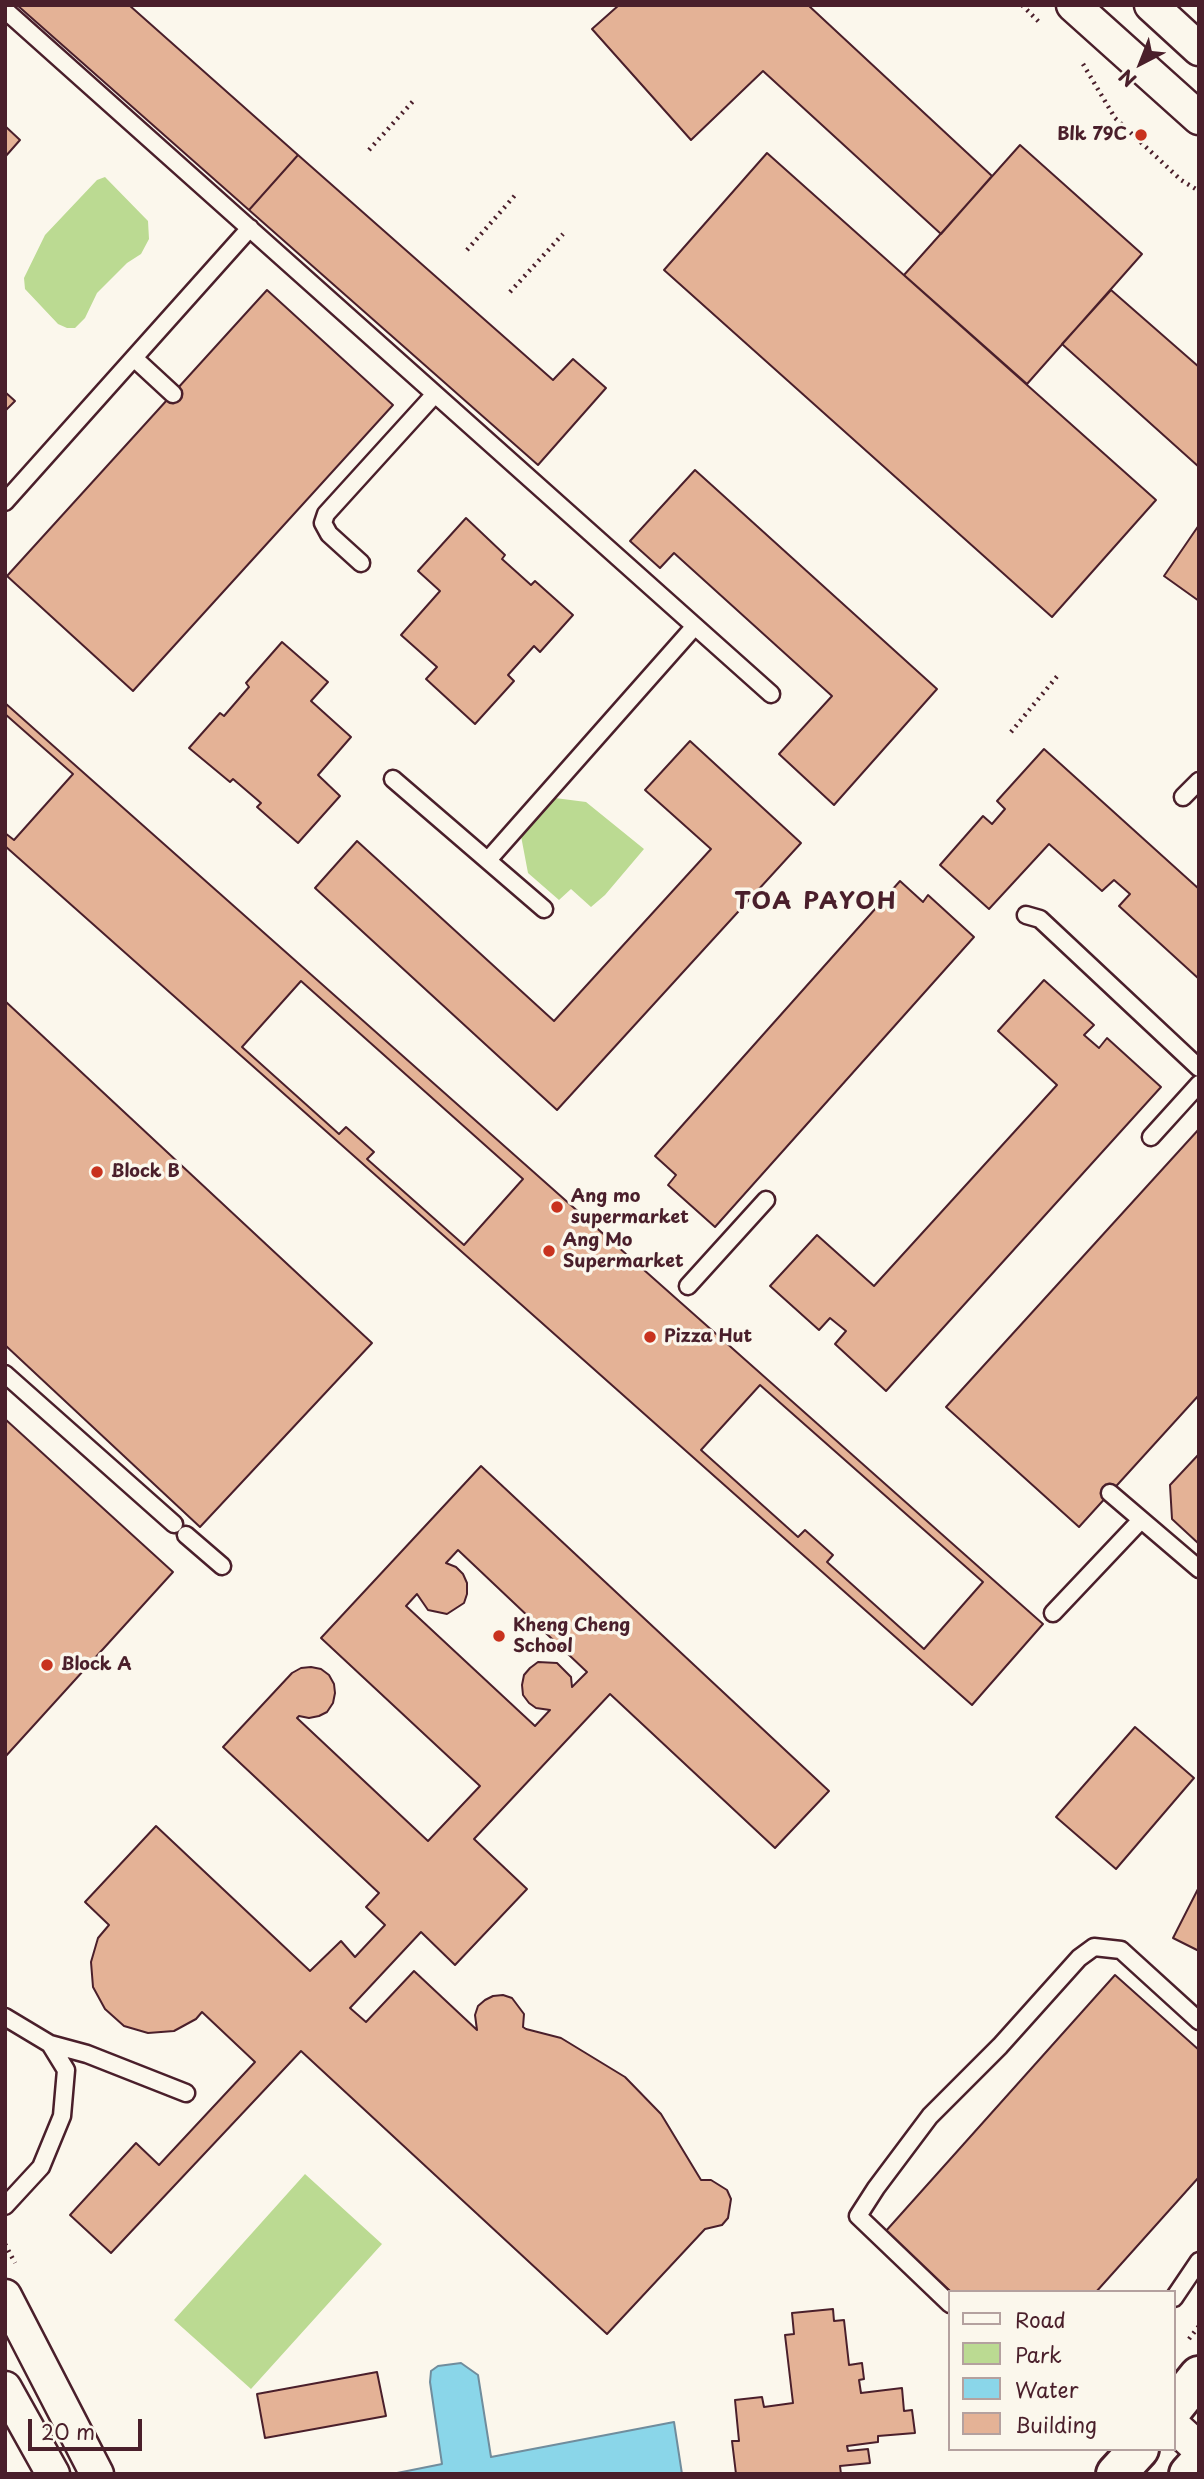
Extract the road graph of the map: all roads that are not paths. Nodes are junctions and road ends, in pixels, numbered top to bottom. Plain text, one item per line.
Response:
1 (1073, 5) edge
2 (1151, 5) edge
3 (5, 10) edge
4 (1199, 49) edge
5 (1199, 118) edge
6 (250, 228) junction
7 (134, 358) junction
8 (173, 394) dead end
9 (435, 394) junction
10 (5, 502) edge
11 (361, 563) dead end
12 (695, 626) junction
13 (771, 694) dead end
14 (393, 779) dead end
15 (1199, 781) edge
16 (1183, 797) dead end
17 (488, 860) junction
18 (544, 909) dead end
19 (1026, 915) dead end
20 (1199, 1068) edge
21 (1199, 1084) edge
22 (1151, 1137) dead end
23 (766, 1200) dead end
24 (688, 1286) dead end
25 (5, 1374) edge
26 (1110, 1493) dead end
27 (1140, 1520) junction
28 (222, 1566) dead end
29 (1199, 1570) edge
30 (1053, 1613) dead end
31 (5, 2017) edge
32 (1199, 2021) edge
33 (50, 2043) junction
34 (186, 2093) dead end
35 (5, 2206) edge
36 (1199, 2261) edge
37 (1176, 2295) edge
38 (5, 2296) edge
39 (948, 2302) edge
40 (1199, 2376) edge
41 (5, 2388) edge
42 (1176, 2405) edge
43 (1176, 2428) edge
44 (1199, 2449) edge
45 (1199, 2463) edge
46 (53, 2474) edge
47 (97, 2474) edge
48 (1189, 2474) edge

1 - 5 street
2 - 4 street
3 - 6 lane
6 - 7 lane
6 - 9 lane
7 - 8 lane
7 - 10 lane
9 - 11 lane
9 - 12 lane
12 - 13 lane
12 - 17 lane
14 - 17 lane
15 - 16 lane
17 - 18 lane
19 - 20 lane
21 - 22 lane
23 - 24 lane
25 - 28 lane
26 - 27 lane
27 - 29 lane
27 - 30 lane
31 - 33 lane
32 - 39 lane
33 - 34 lane
33 - 35 lane
36 - 37 lane
38 - 47 street
40 - 42 street
41 - 46 street
43 - 44 street
45 - 48 street

